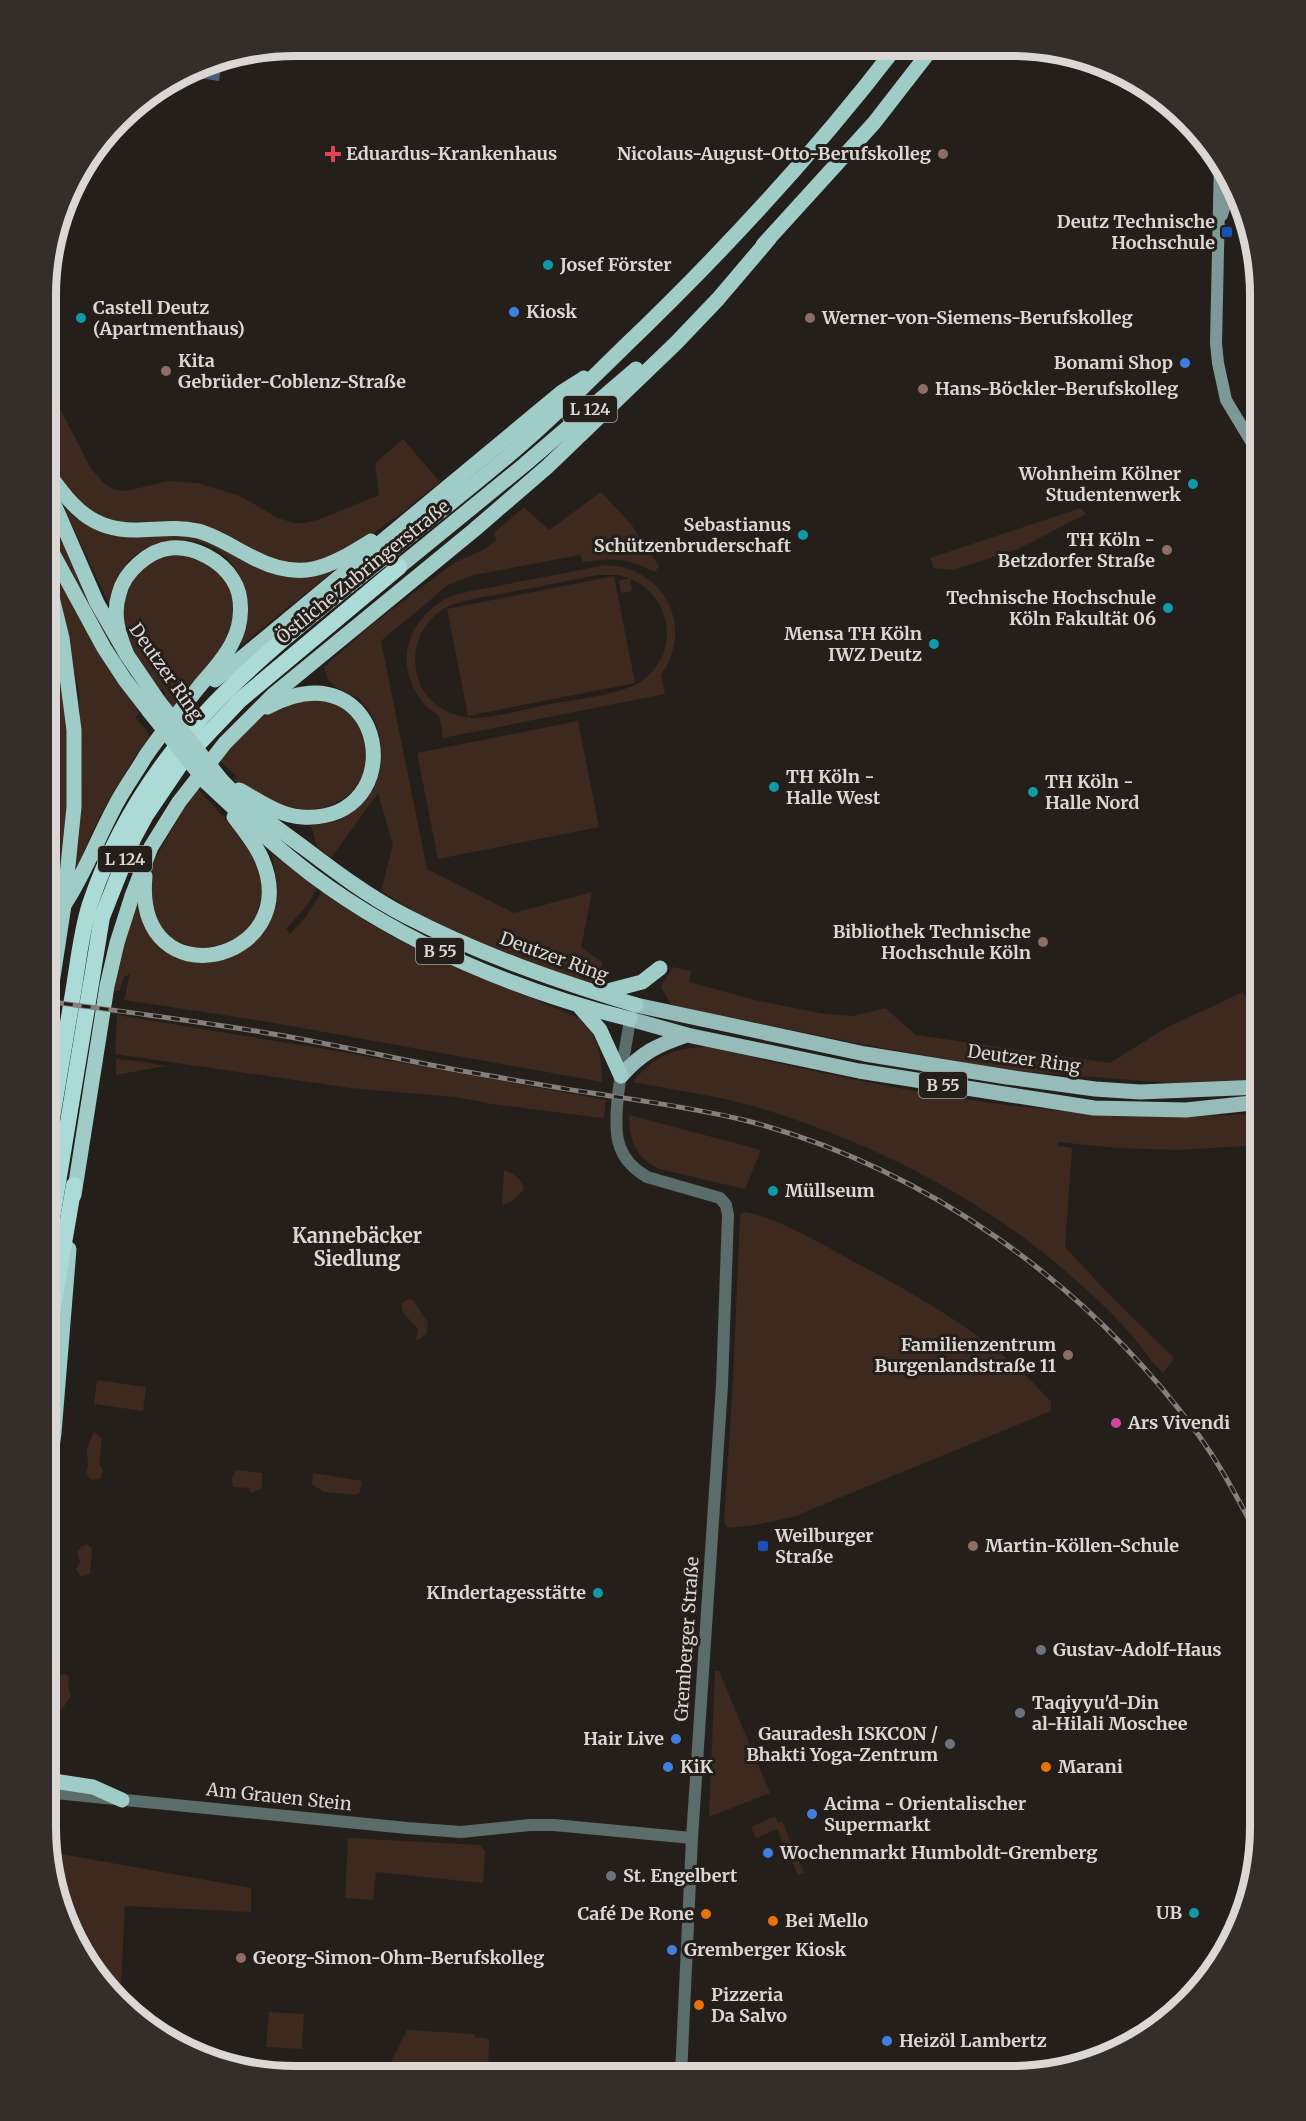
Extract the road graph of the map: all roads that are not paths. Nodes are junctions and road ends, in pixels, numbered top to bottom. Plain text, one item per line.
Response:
1 (889, 56) edge
2 (926, 56) edge
3 (1219, 178) edge
4 (1228, 193) edge
5 (1218, 228) junction
6 (769, 239) junction
7 (607, 364) junction
8 (1250, 440) edge
9 (56, 484) edge
10 (438, 496) junction
11 (56, 509) edge
12 (388, 554) joint
13 (56, 560) edge
14 (399, 567) joint
15 (56, 614) edge
16 (127, 655) junction
17 (154, 707) junction
18 (179, 711) junction
19 (249, 718) junction
20 (219, 789) junction
21 (151, 847) junction
22 (64, 905) junction
23 (56, 957) edge
24 (660, 968) dead end
25 (597, 994) junction
26 (578, 1004) junction
27 (633, 1012) junction
28 (687, 1035) junction
29 (621, 1076) junction
30 (1250, 1087) edge
31 (56, 1098) edge
32 (1250, 1103) edge
33 (74, 1185) junction
34 (56, 1194) edge
35 (56, 1290) edge
36 (56, 1408) edge
37 (56, 1781) edge
38 (56, 1793) edge
39 (122, 1800) junction
40 (692, 1838) junction
41 (681, 2066) edge

1 - 7 highway, Östliche Zubringerstraße / L 124
2 - 6 highway, Östliche Zubringerstraße / L 124
3 - 5 main road
4 - 5 main road
5 - 8 main road
6 - 14 highway, Östliche Zubringerstraße / L 124
6 - 19 highway, L 124
7 - 10 highway, L 124
7 - 12 highway, Östliche Zubringerstraße / L 124
9 - 10 highway
10 - 18 highway, L 124
11 - 16 highway, Deutzer Ring / B 55
12 - 31 highway, Östliche Zubringerstraße / L 124
13 - 17 highway, Deutzer Ring / B 55
14 - 34 highway, Östliche Zubringerstraße / L 124
15 - 22 highway
16 - 17 highway, Deutzer Ring / B 55
16 - 18 highway
17 - 20 highway, Deutzer Ring / B 55, bridge
18 - 22 highway, L 124
19 - 20 highway
19 - 21 highway
20 - 21 highway
20 - 25 highway, Deutzer Ring / B 55
20 - 26 highway, Deutzer Ring / B 55
21 - 33 highway
22 - 23 highway
24 - 25 highway
25 - 27 highway, Deutzer Ring / B 55
26 - 27 highway, Deutzer Ring / B 55
26 - 29 highway
27 - 28 main road, Deutzer Ring / B 55
27 - 29 street
27 - 30 main road, Deutzer Ring / B 55
28 - 29 main road
28 - 32 main road, Deutzer Ring / B 55
29 - 40 street, Gremberger Straße
33 - 35 highway
33 - 36 highway
37 - 39 highway
38 - 39 street, Am Grauen Stein
39 - 40 street, Am Grauen Stein
40 - 41 street, Gremberger Straße

